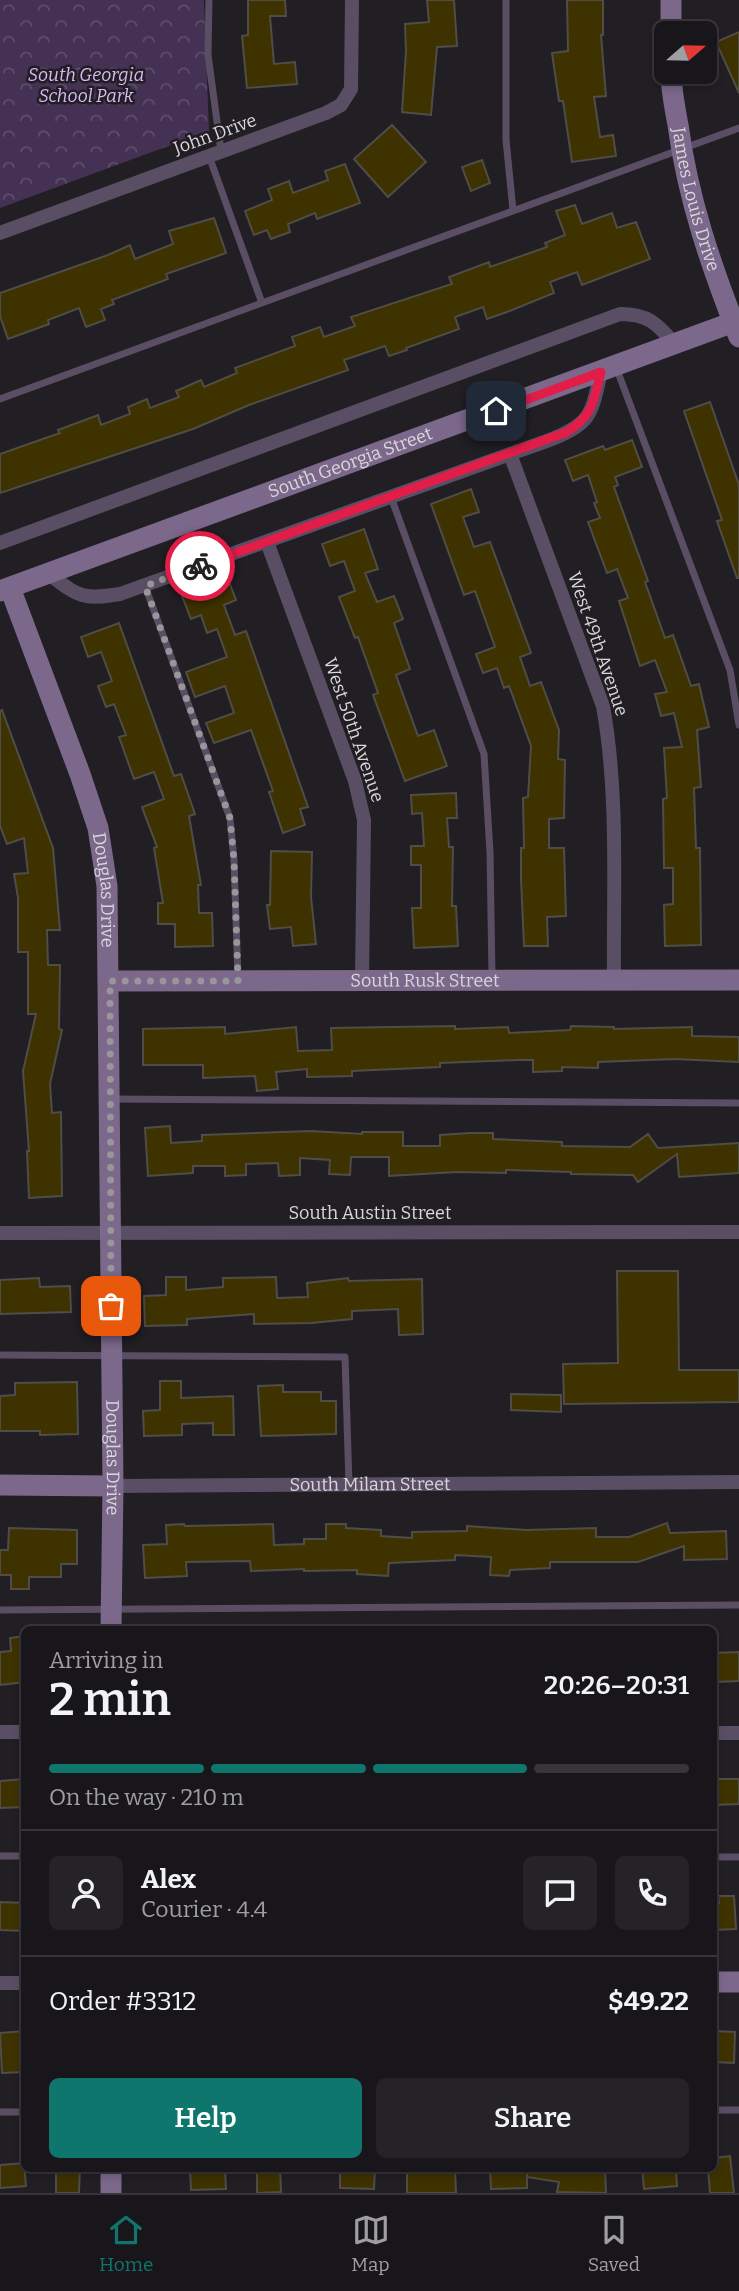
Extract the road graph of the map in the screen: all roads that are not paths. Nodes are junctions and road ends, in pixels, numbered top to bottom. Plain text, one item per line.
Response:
1 (209, 0) edge
2 (352, 0) edge
3 (506, 0) edge
4 (671, 0) edge
5 (671, 21) edge
6 (673, 84) edge
7 (739, 128) edge
8 (681, 149) junction
9 (215, 154) junction
10 (513, 211) junction
11 (0, 233) edge
12 (262, 303) junction
13 (737, 327) edge
14 (675, 344) junction
15 (608, 369) junction
16 (0, 399) edge
17 (510, 454) junction
18 (391, 497) junction
19 (267, 542) junction
20 (0, 543) edge
21 (49, 574) junction
22 (145, 586) junction
23 (5, 589) edge
24 (739, 725) edge
25 (362, 980) junction
26 (492, 980) junction
27 (614, 980) junction
28 (739, 980) edge
29 (110, 981) junction
30 (238, 981) junction
31 (110, 1099) junction
32 (739, 1103) edge
33 (110, 1232) junction
34 (739, 1232) edge
35 (0, 1233) edge
36 (111, 1355) junction
37 (0, 1356) edge
38 (739, 1482) edge
39 (0, 1485) edge
40 (349, 1485) junction
41 (113, 1486) junction
42 (739, 1605) edge
43 (0, 1610) edge
44 (111, 1619) edge
45 (0, 1732) edge
46 (21, 1732) edge
47 (717, 1732) edge
48 (739, 1732) edge
49 (0, 1856) edge
50 (21, 1856) edge
51 (717, 1857) edge
52 (739, 1857) edge
53 (717, 1982) edge
54 (739, 1982) edge
55 (0, 1983) edge
56 (21, 1983) edge
57 (717, 2110) edge
58 (739, 2110) edge
59 (0, 2112) edge
60 (21, 2112) edge
61 (111, 2172) edge
62 (111, 2193) edge

1 - 9 lane
2 - 9 street, John Drive
3 - 10 lane
4 - 5 street
6 - 8 street, James Louis Drive
7 - 8 lane
8 - 10 lane
8 - 13 street, James Louis Drive
9 - 11 street, John Drive
9 - 12 lane
10 - 12 lane
12 - 16 lane
13 - 14 street, South Georgia Street
14 - 15 street, South Georgia Street
14 - 20 street
15 - 17 street
15 - 21 street, South Georgia Street
15 - 24 lane
17 - 18 street
17 - 27 street, West 49th Avenue
18 - 19 street
18 - 26 lane
19 - 22 street
19 - 25 street, West 50th Avenue
21 - 22 street
21 - 23 street, South Georgia Street
22 - 30 lane
23 - 29 street, Douglas Drive
25 - 26 street, South Rusk Street
25 - 30 street, South Rusk Street
26 - 27 street, South Rusk Street
27 - 28 street, South Rusk Street
29 - 30 street, South Rusk Street
29 - 31 street, Douglas Drive
31 - 32 lane
31 - 33 street, Douglas Drive
33 - 34 street, South Austin Street
33 - 35 street, South Austin Street
33 - 36 street, Douglas Drive
36 - 37 lane
36 - 40 lane
36 - 41 street, Douglas Drive
38 - 40 street, South Milam Street
39 - 41 street, South Milam Street
40 - 41 street, South Milam Street
41 - 44 street, Douglas Drive
42 - 44 lane
43 - 44 lane
45 - 46 street
47 - 48 street
49 - 50 lane
51 - 52 lane
53 - 54 street
55 - 56 street
57 - 58 lane
59 - 60 lane
61 - 62 street

